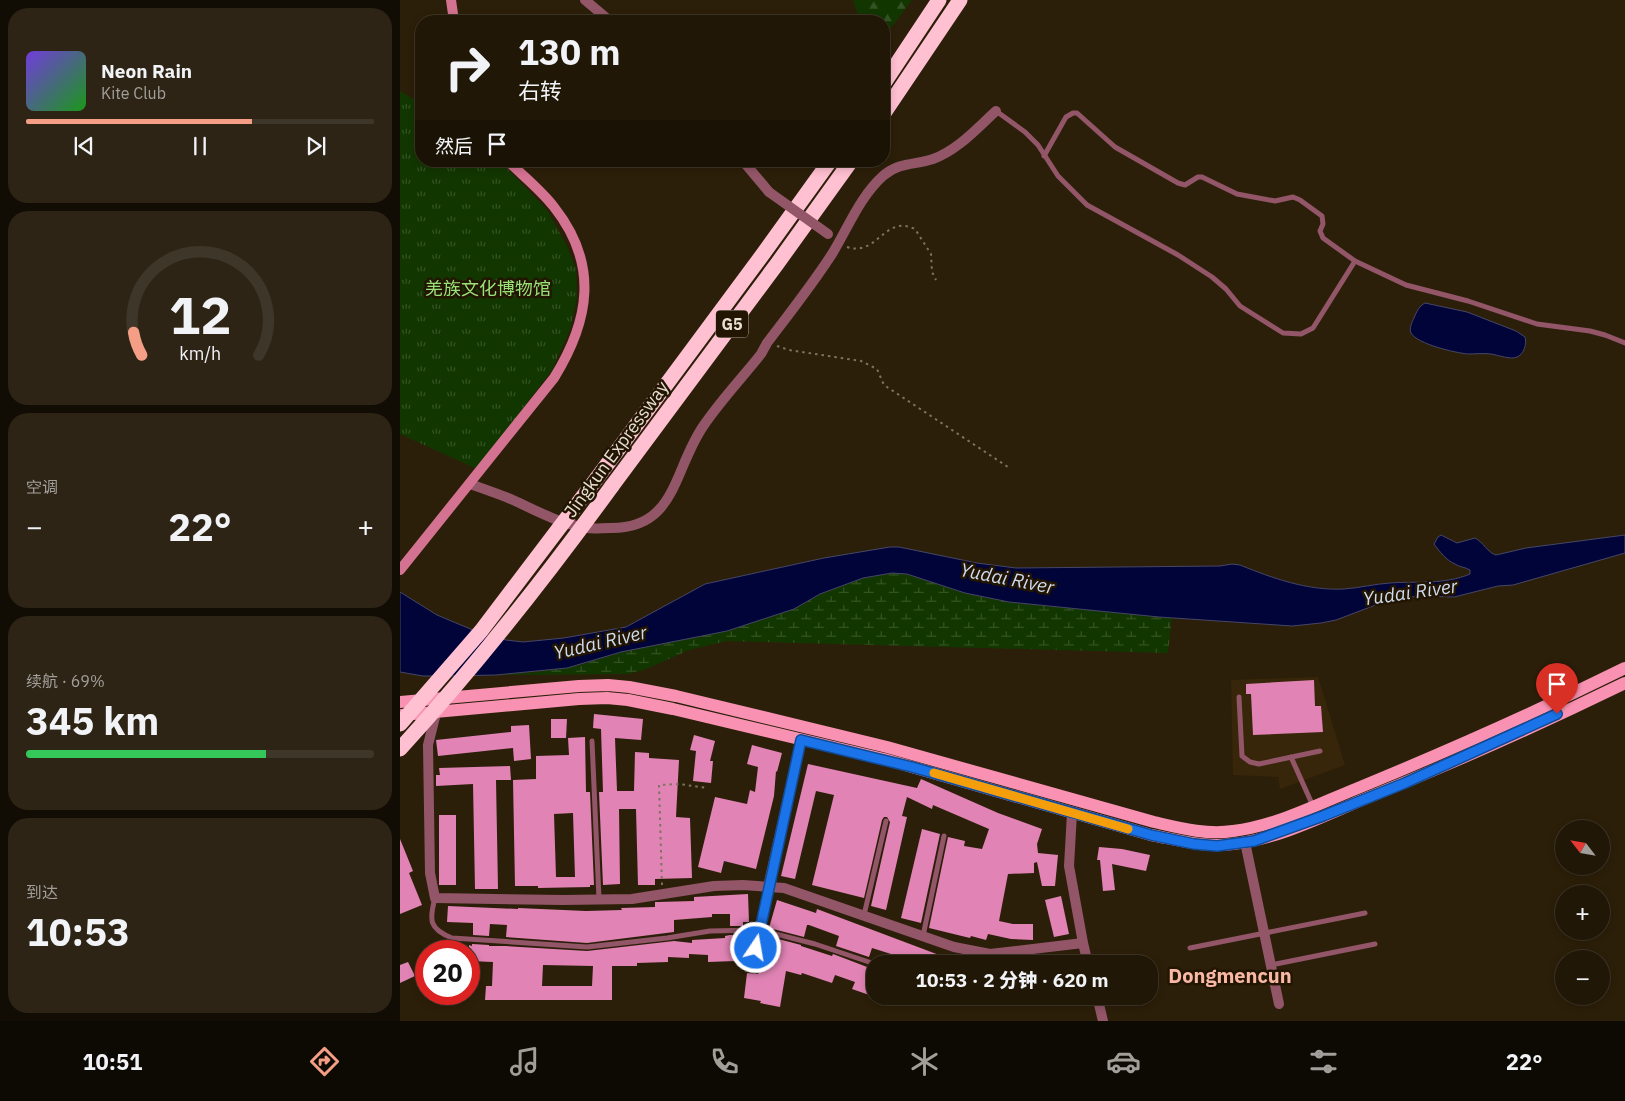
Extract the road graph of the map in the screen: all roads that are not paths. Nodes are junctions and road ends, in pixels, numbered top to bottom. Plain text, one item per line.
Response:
1 (451, 0) edge
2 (585, 0) edge
3 (940, 0) edge
4 (960, 0) edge
5 (453, 15) edge
6 (603, 15) edge
7 (890, 74) edge
8 (890, 104) edge
9 (996, 111) joint
10 (1044, 156) junction
11 (514, 167) edge
12 (747, 167) edge
13 (826, 167) edge
14 (846, 167) edge
15 (839, 242) junction
16 (1355, 260) junction
17 (1625, 343) edge
18 (470, 484) junction
19 (400, 570) edge
20 (1625, 668) edge
21 (439, 680) junction
22 (1625, 683) edge
23 (1239, 697) dead end
24 (400, 702) edge
25 (436, 713) junction
26 (400, 716) edge
27 (400, 724) edge
28 (801, 740) junction
29 (592, 741) dead end
30 (400, 750) edge
31 (1320, 751) dead end
32 (1291, 757) junction
33 (1312, 806) junction
34 (1072, 813) junction
35 (886, 821) dead end
36 (944, 836) dead end
37 (1245, 842) junction
38 (768, 887) junction
39 (435, 898) junction
40 (599, 899) junction
41 (1365, 913) dead end
42 (864, 915) junction
43 (760, 930) junction
44 (1264, 933) junction
45 (923, 936) junction
46 (1083, 943) junction
47 (1375, 944) dead end
48 (1190, 948) dead end
49 (1086, 955) edge
50 (866, 961) edge
51 (1271, 965) junction
52 (752, 967) dead end
53 (1279, 1004) dead end
54 (1099, 1005) edge
55 (1103, 1021) edge

1 - 5 street
2 - 6 street
3 - 7 highway
4 - 8 highway
9 - 10 lane
9 - 15 street
10 - 16 lane
10 - 16 lane
11 - 18 street
12 - 15 street, bridge
13 - 21 highway, Jingkun Expressway / G5, bridge
14 - 30 highway, Jingkun Expressway / G5, bridge
15 - 18 street
16 - 17 lane
18 - 19 street
20 - 33 main road
21 - 26 highway, bridge
21 - 27 highway, Jingkun Expressway / G5, bridge
22 - 37 main road
23 - 32 lane
24 - 33 main road
25 - 26 main road
25 - 28 main road
25 - 39 street
28 - 34 main road
28 - 38 street
29 - 40 lane
31 - 32 lane
32 - 33 lane
34 - 37 main road
34 - 46 street
35 - 42 lane
36 - 45 lane
37 - 44 street
38 - 40 street
38 - 42 street
38 - 43 lane
39 - 40 street
39 - 43 lane
41 - 44 lane
42 - 45 street
43 - 50 lane
43 - 52 lane
44 - 48 lane
44 - 51 street
45 - 46 street
46 - 49 street
47 - 51 lane
51 - 53 street
54 - 55 street

